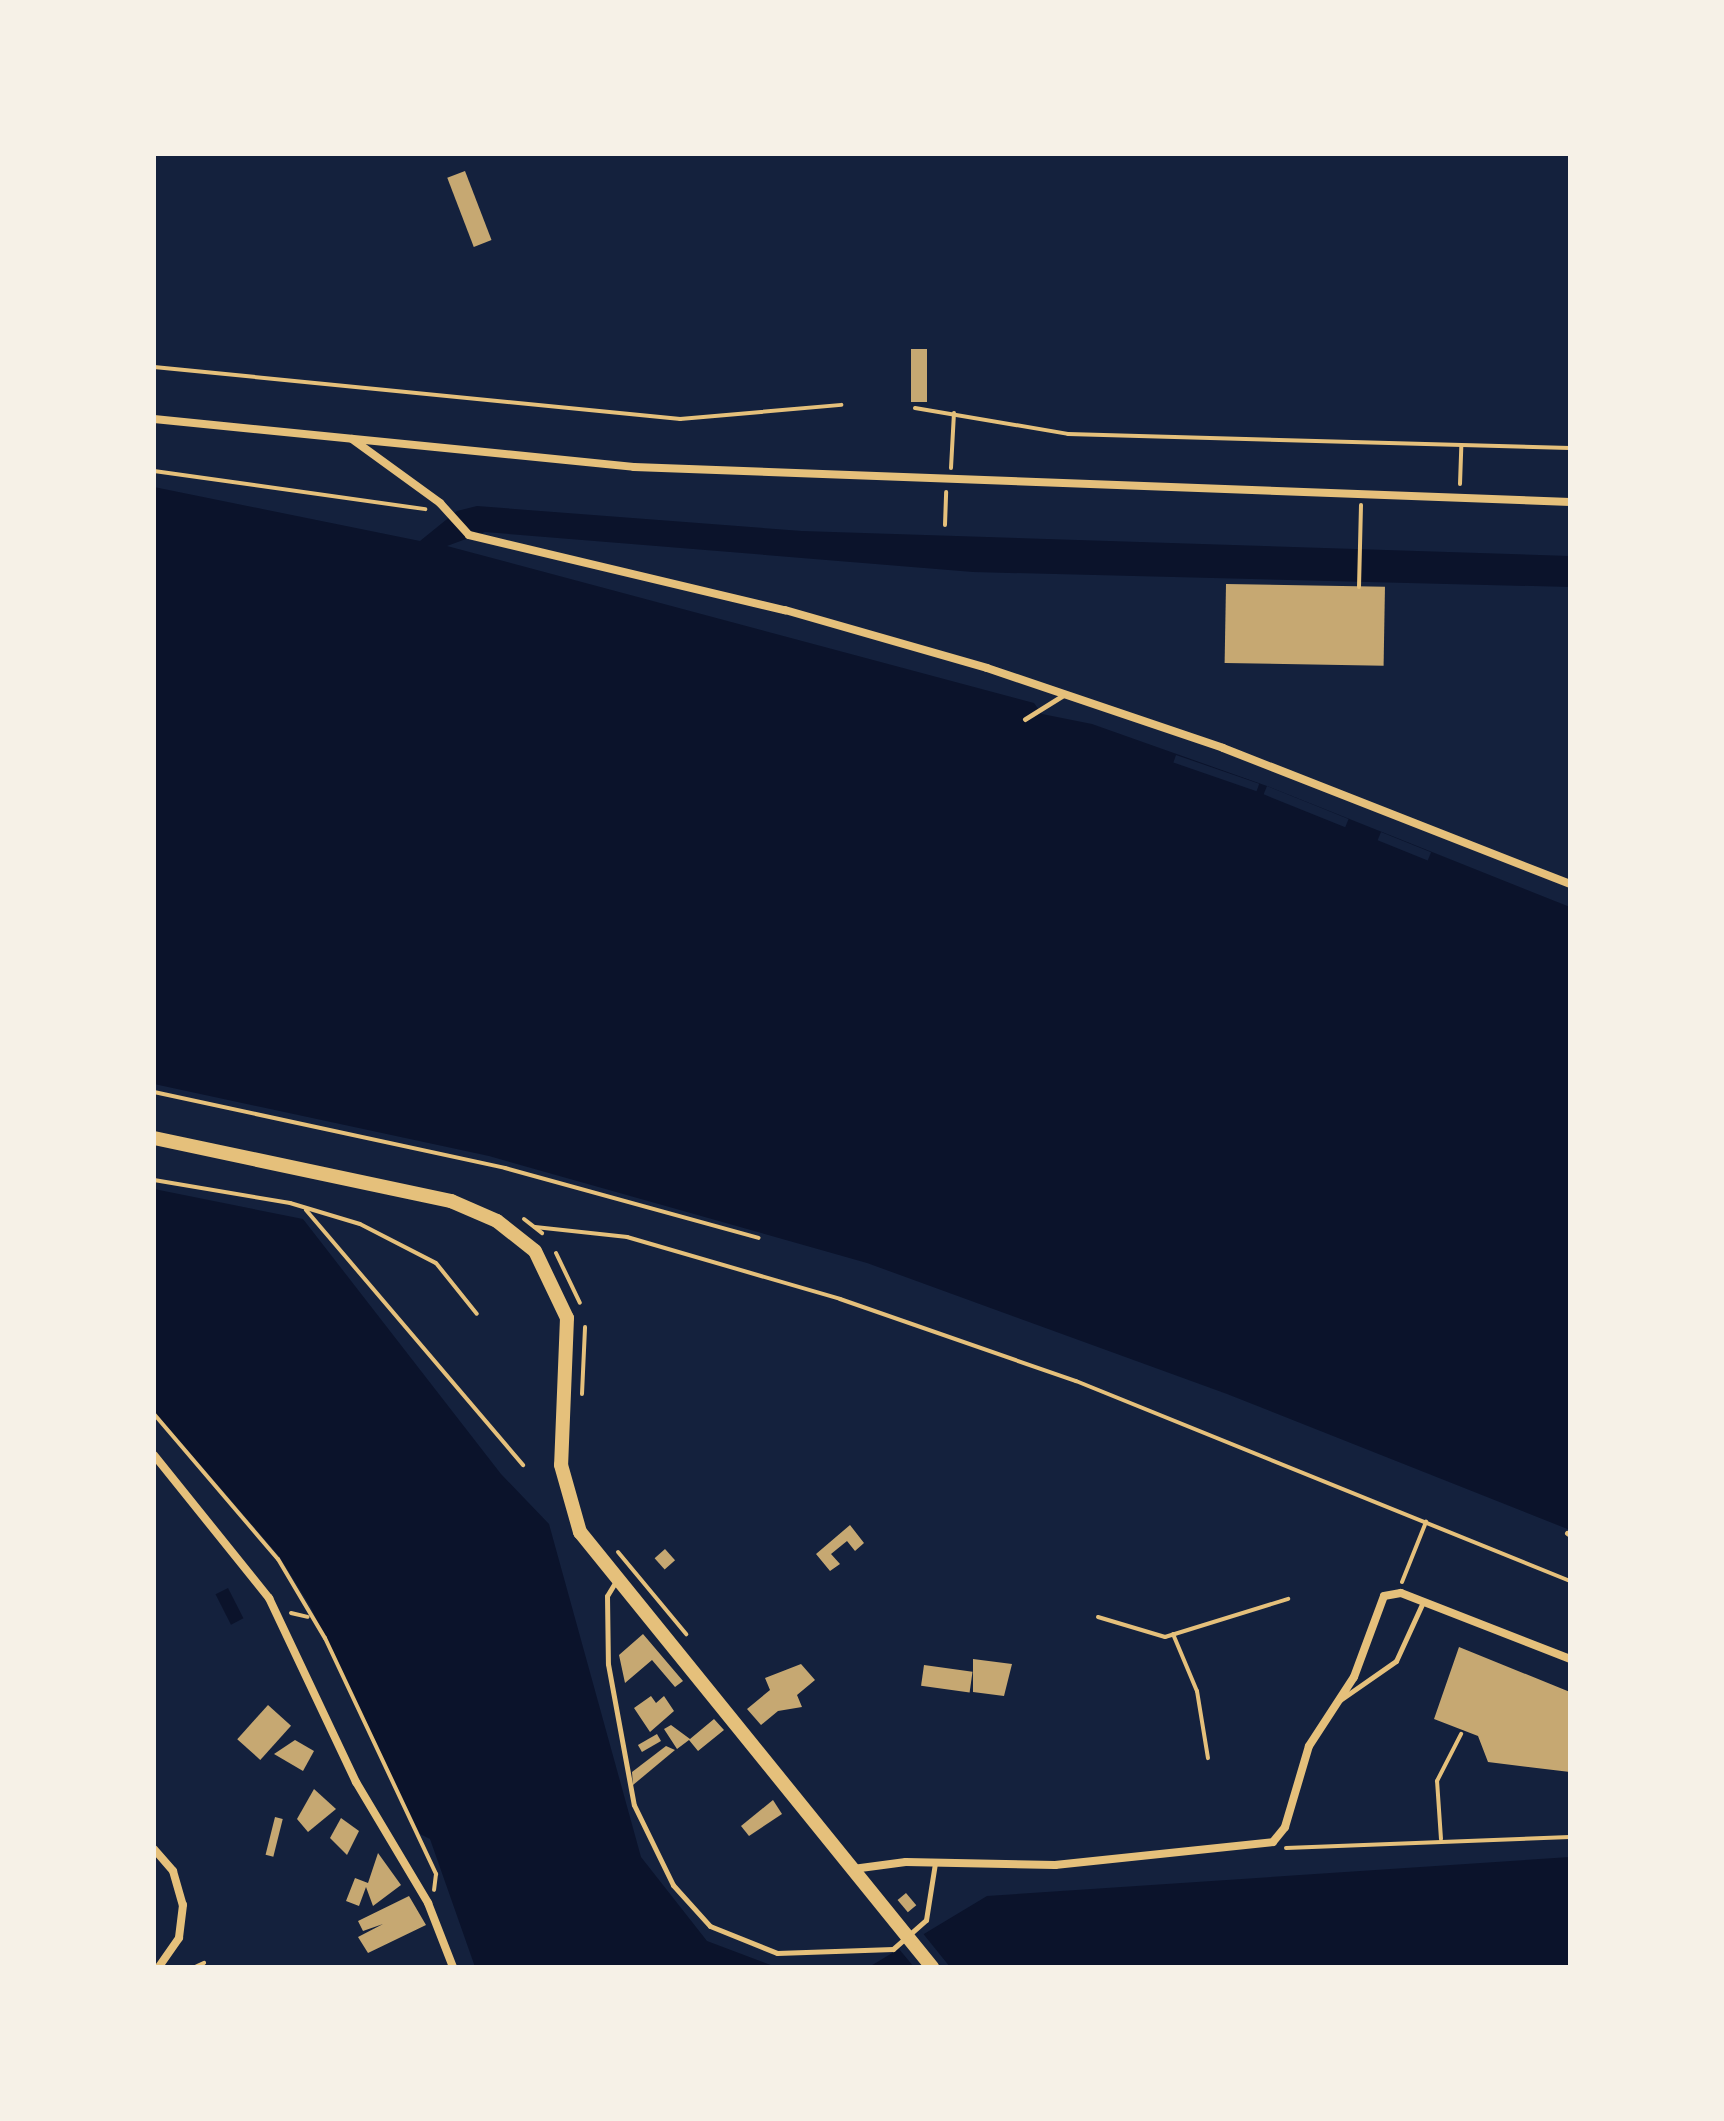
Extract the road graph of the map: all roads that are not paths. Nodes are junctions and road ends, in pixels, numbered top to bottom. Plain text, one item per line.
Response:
1 (154, 419) edge
2 (352, 439) junction
3 (1570, 502) edge
4 (1066, 693) junction
5 (1025, 719) dead end
6 (1570, 884) edge
7 (154, 1138) edge
8 (154, 1455) edge
9 (616, 1581) junction
10 (1423, 1602) junction
11 (1570, 1659) edge
12 (1339, 1700) junction
13 (154, 1849) edge
14 (935, 1863) junction
15 (853, 1869) junction
16 (159, 1967) edge
17 (453, 1967) edge
18 (932, 1967) edge

1 - 2 street
2 - 3 street
2 - 4 street
4 - 5 lane
4 - 6 street
7 - 9 street
8 - 17 street
9 - 14 lane
9 - 15 street
10 - 11 street
10 - 12 lane
10 - 12 street
12 - 14 street
13 - 16 street
14 - 15 street
15 - 18 street

